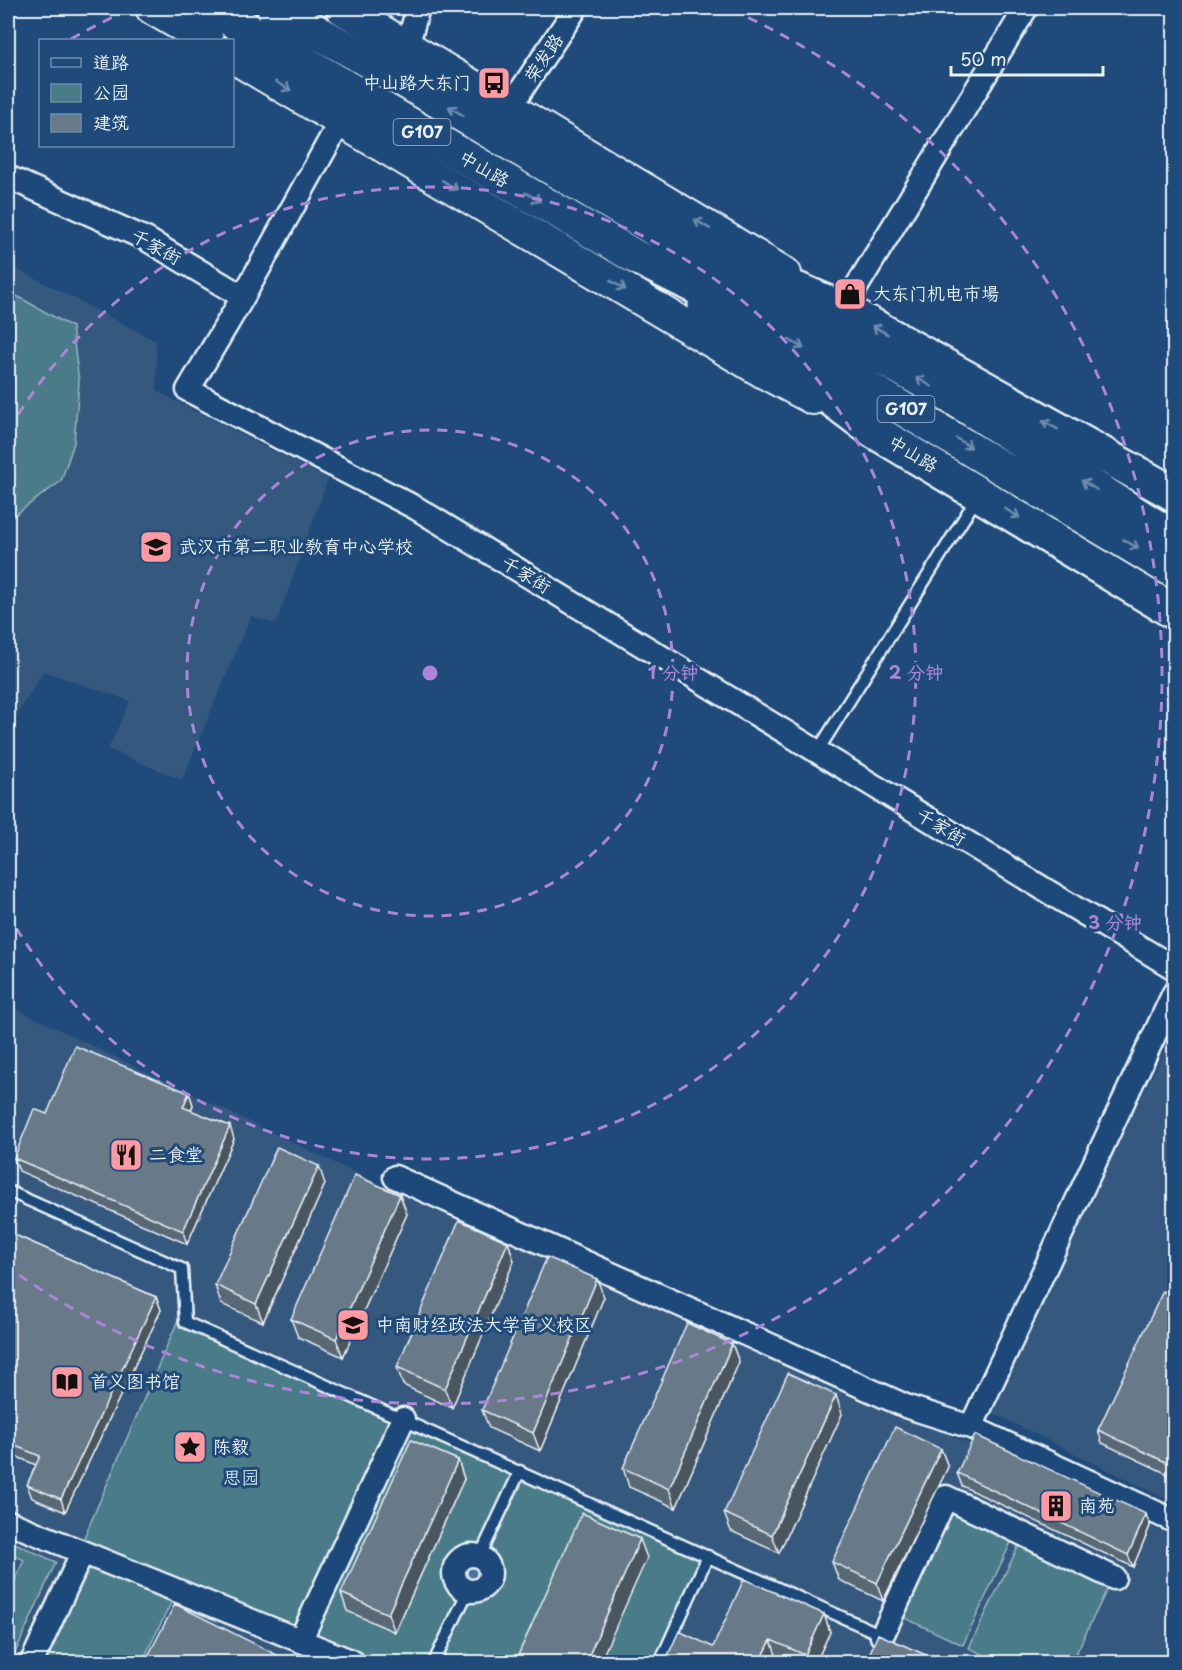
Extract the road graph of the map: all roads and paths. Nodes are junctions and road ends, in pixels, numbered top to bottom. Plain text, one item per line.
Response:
1 (152, 8) edge
2 (211, 8) edge
3 (273, 8) edge
4 (342, 8) edge
5 (418, 8) edge
6 (576, 8) edge
7 (1026, 8) edge
8 (205, 39) edge
9 (407, 46) junction
10 (234, 57) edge
11 (398, 77) junction
12 (510, 107) junction
13 (352, 109) junction
14 (8, 177) edge
15 (651, 227) junction
16 (634, 256) junction
17 (243, 297) junction
18 (843, 309) junction
19 (874, 431) junction
20 (979, 494) junction
21 (1174, 494) edge
22 (1174, 538) edge
23 (1174, 571) edge
24 (1174, 612) edge
25 (817, 753) junction
26 (1174, 968) edge
27 (1174, 993) edge
28 (395, 1177) dead end
29 (8, 1191) edge
30 (403, 1419) junction
31 (971, 1426) junction
32 (520, 1471) junction
33 (1174, 1521) edge
34 (8, 1522) edge
35 (82, 1553) junction
36 (480, 1556) joint
37 (708, 1556) junction
38 (1114, 1578) dead end
39 (468, 1591) joint
40 (884, 1640) joint
41 (300, 1641) junction
42 (32, 1662) edge
43 (353, 1662) edge
44 (434, 1662) edge
45 (660, 1662) edge

1 - 8 street
2 - 13 main road, 中山路 / G107
3 - 11 main road, 中山路 / G107
4 - 9 street
5 - 9 street
6 - 12 street, 荣发路
7 - 18 street
9 - 11 street
9 - 12 street
10 -> 13 street
15 -> 11 main road, 中山路 / G107
18 -> 12 street
13 -> 16 main road, 中山路 / G107
13 - 17 street
13 -> 19 street
14 - 17 street, 千家街
15 - 18 main road, 中山路
22 -> 15 main road, 中山路 / G107
16 - 19 main road, 中山路
16 -> 23 main road, 中山路 / G107
17 - 25 street, 千家街
21 -> 18 main road, 中山路
19 - 20 main road, 中山路
20 -> 24 main road, 中山路
20 - 25 lane
25 - 26 street, 千家街
27 - 31 street
28 - 31 street
29 - 30 lane
30 - 32 lane
30 - 41 street
31 - 33 street
32 - 36 lane
32 - 37 lane
34 - 35 street
35 - 41 street
35 - 42 street
36 - 39 street
37 - 40 lane
37 - 45 lane
38 - 40 street
39 - 44 lane
41 - 43 street

